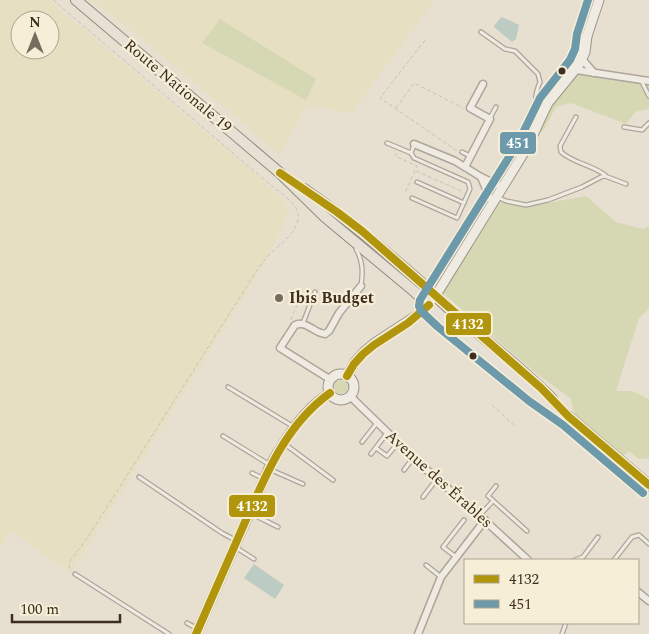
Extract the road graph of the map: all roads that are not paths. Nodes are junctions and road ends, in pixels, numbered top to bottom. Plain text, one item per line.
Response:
1 (76, 0) edge
2 (599, 0) edge
3 (481, 32) dead end
4 (575, 62) junction
5 (594, 73) junction
6 (641, 80) junction
7 (649, 81) edge
8 (483, 84) dead end
9 (649, 96) edge
10 (496, 107) dead end
11 (546, 107) junction
12 (576, 117) dead end
13 (490, 119) junction
14 (649, 123) edge
15 (624, 127) dead end
16 (387, 143) dead end
17 (414, 144) joint
18 (462, 152) road end
19 (411, 153) junction
20 (471, 156) junction
21 (465, 167) junction
22 (280, 173) junction
23 (605, 176) junction
24 (481, 177) junction
25 (417, 182) dead end
26 (626, 184) dead end
27 (502, 187) junction
28 (412, 198) dead end
29 (495, 200) junction
30 (464, 203) junction
31 (349, 237) junction
32 (361, 286) joint
33 (315, 292) dead end
34 (436, 295) junction
35 (429, 305) junction
36 (303, 324) junction
37 (347, 376) junction
38 (331, 380) junction
39 (228, 387) dead end
40 (330, 394) junction
41 (350, 396) junction
42 (569, 417) junction
43 (377, 423) junction
44 (294, 427) junction
45 (387, 433) junction
46 (223, 436) dead end
47 (362, 442) dead end
48 (283, 443) junction
49 (398, 443) junction
50 (376, 448) junction
51 (372, 454) dead end
52 (413, 458) junction
53 (269, 468) junction
54 (404, 470) dead end
55 (252, 473) dead end
56 (139, 477) dead end
57 (264, 479) junction
58 (333, 480) dead end
59 (436, 480) junction
60 (303, 484) dead end
61 (649, 485) edge
62 (496, 486) dead end
63 (423, 497) dead end
64 (493, 501) junction
65 (249, 513) junction
66 (482, 518) junction
67 (464, 520) dead end
68 (278, 527) dead end
69 (527, 531) dead end
70 (598, 537) dead end
71 (236, 544) junction
72 (649, 544) edge
73 (456, 558) junction
74 (254, 559) dead end
75 (524, 559) edge
76 (577, 559) edge
77 (615, 559) edge
78 (426, 565) dead end
79 (75, 574) road end
80 (441, 577) junction
81 (639, 593) edge
82 (649, 601) edge
83 (187, 623) dead end
84 (197, 632) edge
85 (169, 634) edge
86 (418, 634) edge

1 - 22 main road, Route Nationale 19
2 - 4 street
3 - 11 lane
4 - 5 street
4 - 5 street
4 - 11 street
5 - 6 street
6 - 7 street
6 - 9 lane
8 - 13 street
10 - 13 lane
11 - 27 street
12 - 23 lane
13 - 20 street
14 - 15 lane
16 - 19 lane
17 - 19 lane
17 - 21 street
18 - 20 lane
19 - 30 lane
20 - 21 street
21 - 24 street
22 - 31 main road, Route Nationale 19
22 - 34 main road, Route Nationale 19
23 - 26 lane
23 - 29 lane
24 - 27 street
24 - 29 street
25 - 30 lane
27 - 29 street
28 - 30 lane
29 - 34 street
31 - 32 lane
31 - 35 main road, Route Nationale 19
32 - 36 street
33 - 36 lane
34 - 35 street
34 - 42 main road, Route Nationale 19
35 - 37 street
35 - 42 main road, Route Nationale 19
36 - 38 street
37 - 38 street
37 - 41 street
38 - 40 street
39 - 44 lane
40 - 41 street
40 - 44 street
41 - 43 street, Avenue des Érables
42 - 61 main road, Route Nationale 19
43 - 45 street, Avenue des Érables
43 - 47 lane
44 - 48 street
45 - 49 street, Avenue des Érables
45 - 50 lane
46 - 53 lane
48 - 53 street
48 - 58 lane
49 - 50 lane
49 - 52 street, Avenue des Érables
50 - 51 lane
52 - 54 lane
52 - 59 street, Avenue des Érables
53 - 57 street
53 - 60 lane
55 - 57 lane
56 - 71 lane
57 - 65 street
59 - 63 lane
59 - 66 street, Avenue des Érables
62 - 64 lane
64 - 66 lane
64 - 69 lane
65 - 68 lane
65 - 71 street
66 - 73 street
66 - 75 street, Avenue des Érables
67 - 73 lane
70 - 76 lane
71 - 74 lane
71 - 84 street
72 - 77 lane
73 - 80 street
78 - 80 lane
79 - 85 lane
80 - 86 street
81 - 82 street
83 - 84 lane

